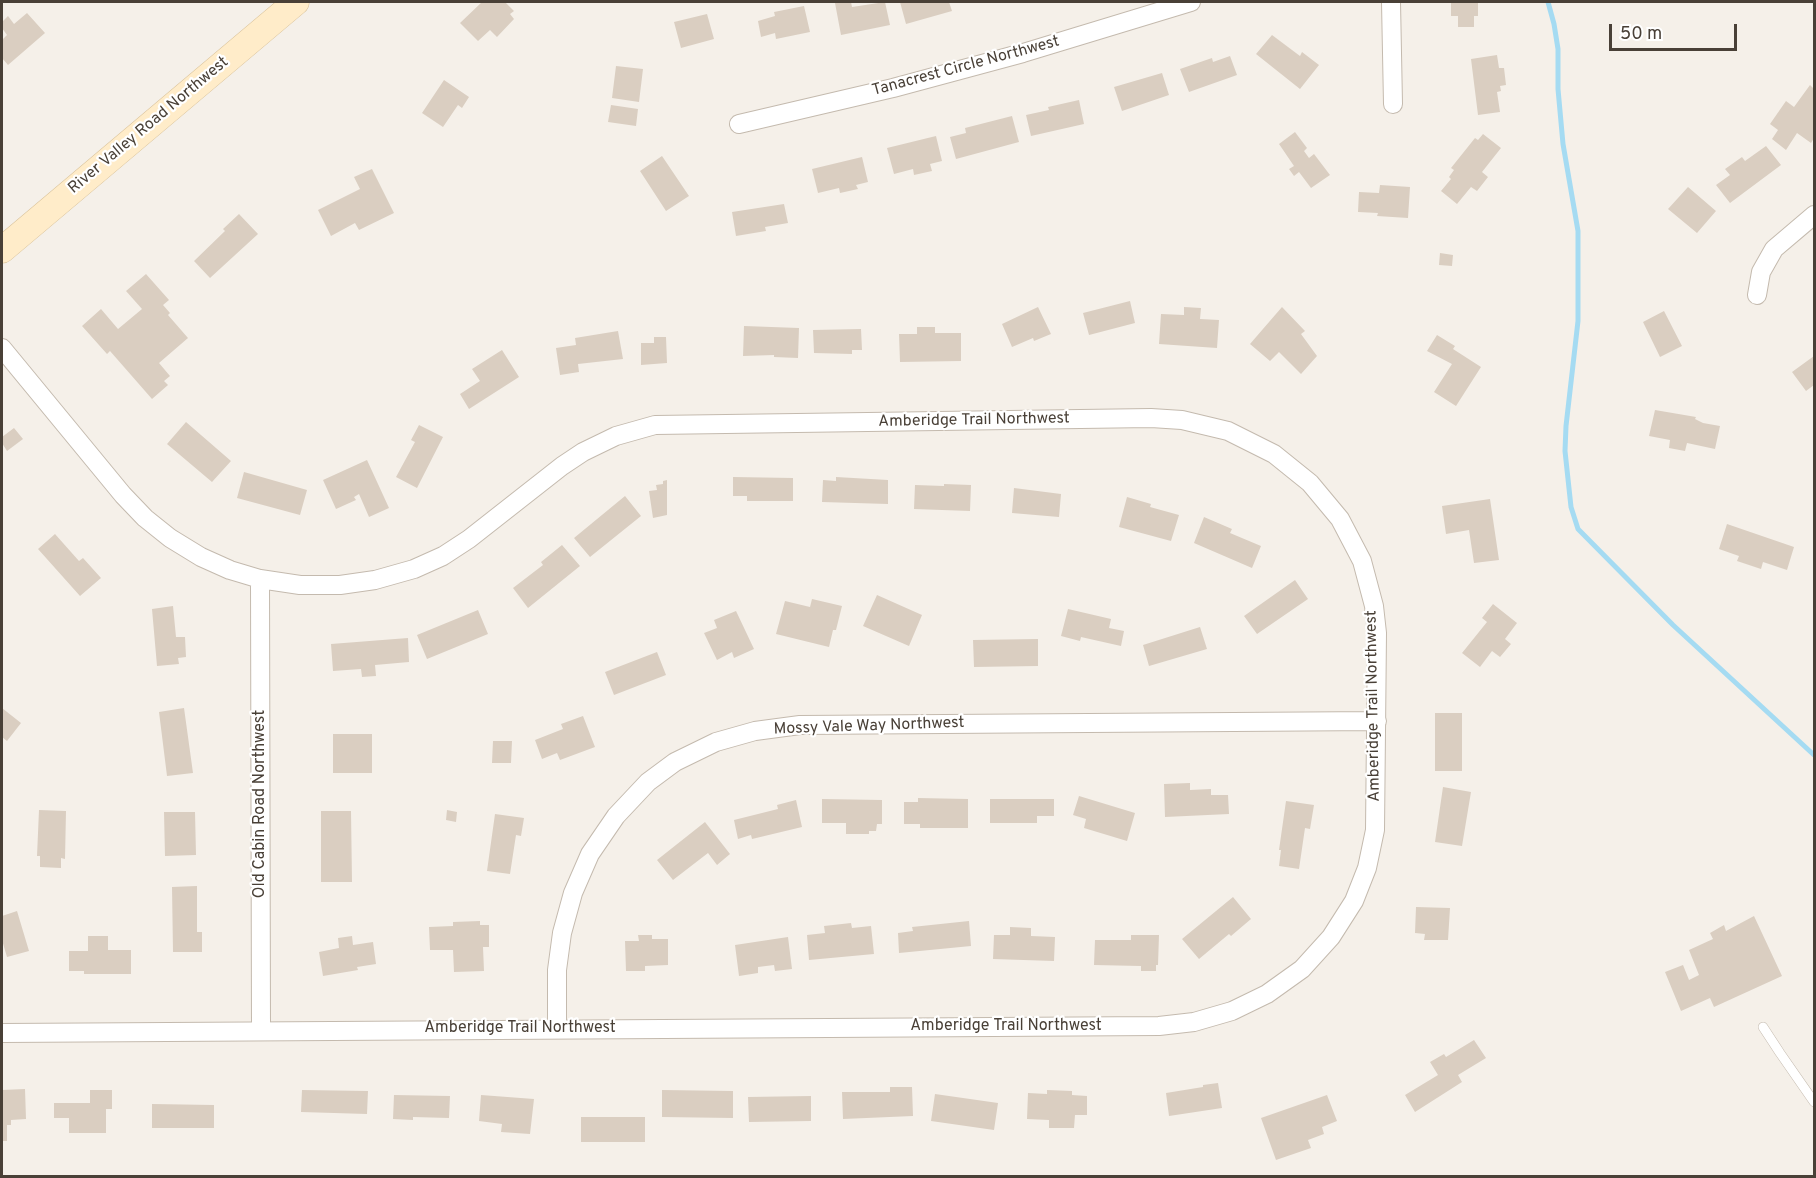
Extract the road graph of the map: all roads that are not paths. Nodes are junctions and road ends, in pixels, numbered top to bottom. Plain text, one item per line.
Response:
1 (296, 2) edge
2 (1191, 2) edge
3 (1391, 2) edge
4 (1393, 104) dead end
5 (739, 124) dead end
6 (1815, 215) edge
7 (2, 250) edge
8 (1757, 295) dead end
9 (2, 348) edge
10 (260, 579) junction
11 (1377, 721) junction
12 (1763, 1027) dead end
13 (557, 1029) junction
14 (261, 1030) junction
15 (2, 1033) edge
16 (1815, 1101) edge

1 - 7 street, River Valley Road Northwest
2 - 5 street, Tanacrest Circle Northwest
3 - 4 street
6 - 8 street
9 - 10 street, Amberidge Trail Northwest
10 - 11 street, Amberidge Trail Northwest
10 - 14 street, Old Cabin Road Northwest
11 - 13 street, Mossy Vale Way Northwest
11 - 13 street, Amberidge Trail Northwest
12 - 16 lane
13 - 14 street, Amberidge Trail Northwest
14 - 15 street, Amberidge Trail Northwest

